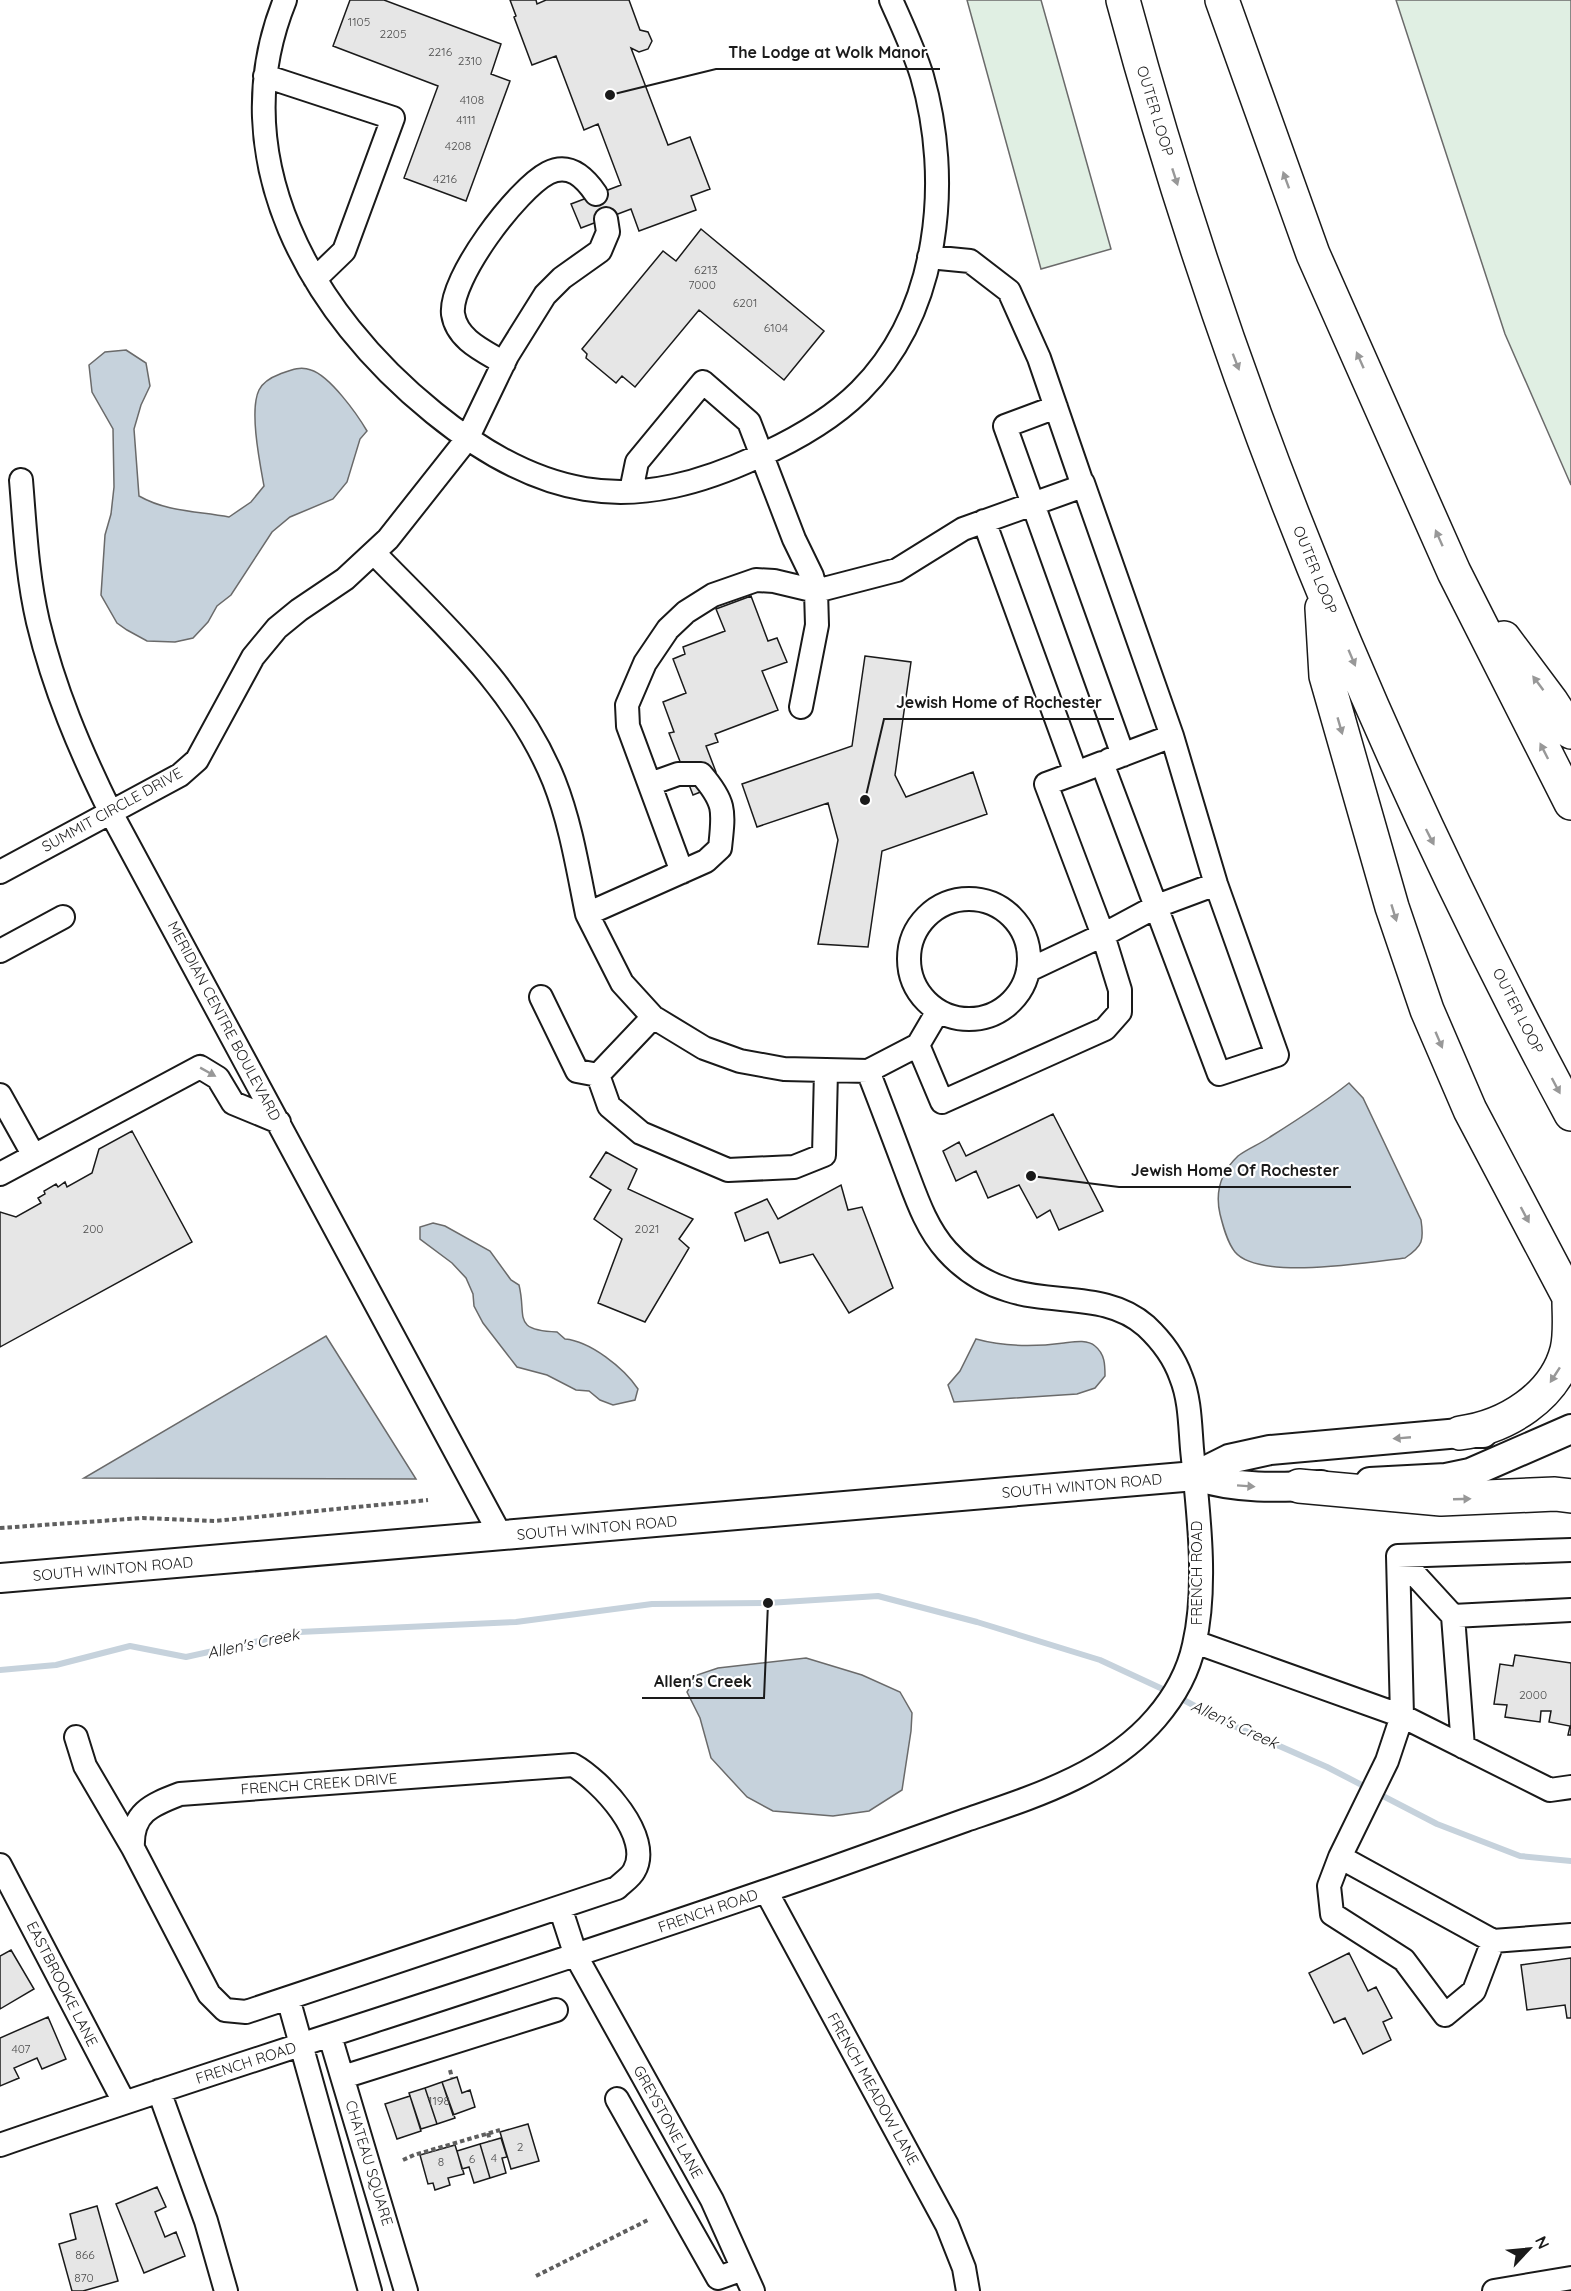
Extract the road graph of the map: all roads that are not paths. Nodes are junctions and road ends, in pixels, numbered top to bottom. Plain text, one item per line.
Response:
1 (285, 0) edge
2 (891, 0) edge
3 (1123, 0) edge
4 (1222, 0) edge
5 (265, 76) junction
6 (596, 194) dead end
7 (606, 219) dead end
8 (929, 257) junction
9 (315, 279) junction
10 (504, 363) junction
11 (1056, 407) junction
12 (467, 439) junction
13 (761, 455) junction
14 (21, 480) dead end
15 (1083, 483) junction
16 (631, 491) junction
17 (1033, 504) junction
18 (984, 521) junction
19 (374, 552) junction
20 (1454, 572) junction
21 (1320, 585) junction
22 (816, 591) junction
23 (801, 707) dead end
24 (1571, 732) edge
25 (1172, 736) junction
26 (1112, 759) junction
27 (1076, 773) junction
28 (650, 784) junction
29 (1571, 803) edge
30 (110, 811) junction
31 (0, 872) edge
32 (682, 872) junction
33 (1216, 884) junction
34 (1157, 906) junction
35 (587, 914) junction
36 (63, 917) dead end
37 (1103, 935) junction
38 (0, 951) edge
39 (1029, 970) junction
40 (541, 997) dead end
41 (938, 1011) junction
42 (653, 1017) junction
43 (918, 1046) junction
44 (826, 1071) junction
45 (868, 1071) junction
46 (598, 1075) junction
47 (0, 1095) edge
48 (1571, 1114) edge
49 (279, 1122) junction
50 (34, 1156) junction
51 (0, 1174) edge
52 (1570, 1300) edge
53 (1571, 1429) edge
54 (1460, 1433) junction
55 (1557, 1443) edge
56 (1195, 1476) junction
57 (1299, 1486) junction
58 (1571, 1496) edge
59 (501, 1536) junction
60 (1571, 1551) edge
61 (1398, 1556) junction
62 (0, 1578) edge
63 (1571, 1610) edge
64 (1453, 1616) junction
65 (1193, 1650) junction
66 (1402, 1716) junction
67 (76, 1737) dead end
68 (1463, 1747) junction
69 (1571, 1787) edge
70 (133, 1848) junction
71 (1340, 1857) junction
72 (0, 1865) edge
73 (766, 1891) junction
74 (560, 1907) junction
75 (1571, 1935) edge
76 (1493, 1941) junction
77 (576, 1956) junction
78 (288, 1998) junction
79 (556, 2010) dead end
80 (330, 2036) junction
81 (301, 2046) junction
82 (343, 2077) junction
83 (159, 2091) junction
84 (617, 2099) dead end
85 (124, 2102) junction
86 (0, 2145) edge
87 (743, 2269) junction
88 (1571, 2278) edge
89 (720, 2284) edge
90 (218, 2289) edge
91 (370, 2291) edge
92 (406, 2291) edge
93 (753, 2291) edge
94 (968, 2291) edge
95 (1494, 2291) edge

1 - 5 street
2 - 8 street
3 -> 21 highway, OUTER LOOP
20 -> 4 highway
5 - 9 street
5 - 9 street
6 - 10 street
7 - 10 street, SUMMIT CIRCLE DRIVE
8 - 11 street
8 - 13 street
9 - 12 street
10 - 12 street, SUMMIT CIRCLE DRIVE
11 - 15 street
11 - 17 street
12 - 16 street
12 - 19 street, SUMMIT CIRCLE DRIVE
13 - 16 street
13 - 16 street
13 - 22 street
14 - 30 street, MERIDIAN CENTRE BOULEVARD
15 - 17 street
15 - 25 street
17 - 18 street
17 - 26 street
18 - 22 street
18 - 27 street
19 - 30 street, SUMMIT CIRCLE DRIVE
19 - 35 street
24 -> 20 highway
29 -> 20 highway
21 -> 48 highway, OUTER LOOP
21 -> 52 highway
22 - 23 street
22 - 28 street
25 - 26 street
25 - 33 street
26 - 27 street
26 - 34 street
27 - 37 street
28 - 32 street
28 - 32 street
30 - 31 street, SUMMIT CIRCLE DRIVE
30 - 49 street, MERIDIAN CENTRE BOULEVARD
32 - 35 street
33 - 34 street
33 - 34 street
34 - 37 street
35 - 42 street
36 - 38 street
37 - 39 street
37 - 43 street
39 - 41 street
39 - 41 street
40 - 46 street
41 - 43 street
42 - 44 street
42 - 46 street
43 - 45 street
44 - 45 street
44 - 46 street
45 - 56 street, FRENCH ROAD
47 - 50 street
50 -> 49 street
49 - 59 street, MERIDIAN CENTRE BOULEVARD
50 - 51 street
52 -> 54 highway
53 - 55 main road, SOUTH WINTON ROAD
54 - 55 main road, SOUTH WINTON ROAD
54 -> 56 main road, SOUTH WINTON ROAD
55 - 57 main road, SOUTH WINTON ROAD
56 -> 57 main road, SOUTH WINTON ROAD
56 - 59 main road, SOUTH WINTON ROAD
56 - 65 street, FRENCH ROAD
57 -> 58 highway
59 - 62 main road, SOUTH WINTON ROAD
60 - 61 street
61 - 64 street
61 - 66 street
63 - 64 street
64 - 68 street
65 - 66 street
65 - 73 street, FRENCH ROAD
66 - 68 street
66 - 71 street
67 - 70 street
68 - 69 street
70 - 74 street, FRENCH CREEK DRIVE
70 - 78 street, FRENCH CREEK DRIVE
71 - 76 street
71 - 76 street
72 - 85 street, EASTBROOKE LANE
73 - 77 street, FRENCH ROAD
73 - 94 street, FRENCH MEADOW LANE
74 - 77 street
74 - 78 street, FRENCH CREEK DRIVE
75 - 76 street
77 - 80 street, FRENCH ROAD
77 - 87 street, GREYSTONE LANE
78 - 81 street
79 - 82 street
80 - 81 street, FRENCH ROAD
80 - 82 street, CHATEAU SQUARE
81 - 83 street, FRENCH ROAD
81 - 91 street
82 - 92 street, CHATEAU SQUARE
83 - 85 street, FRENCH ROAD
83 - 90 street
84 - 89 street
85 - 86 street, FRENCH ROAD
87 - 89 street
87 - 93 street, GREYSTONE LANE
88 - 95 street

